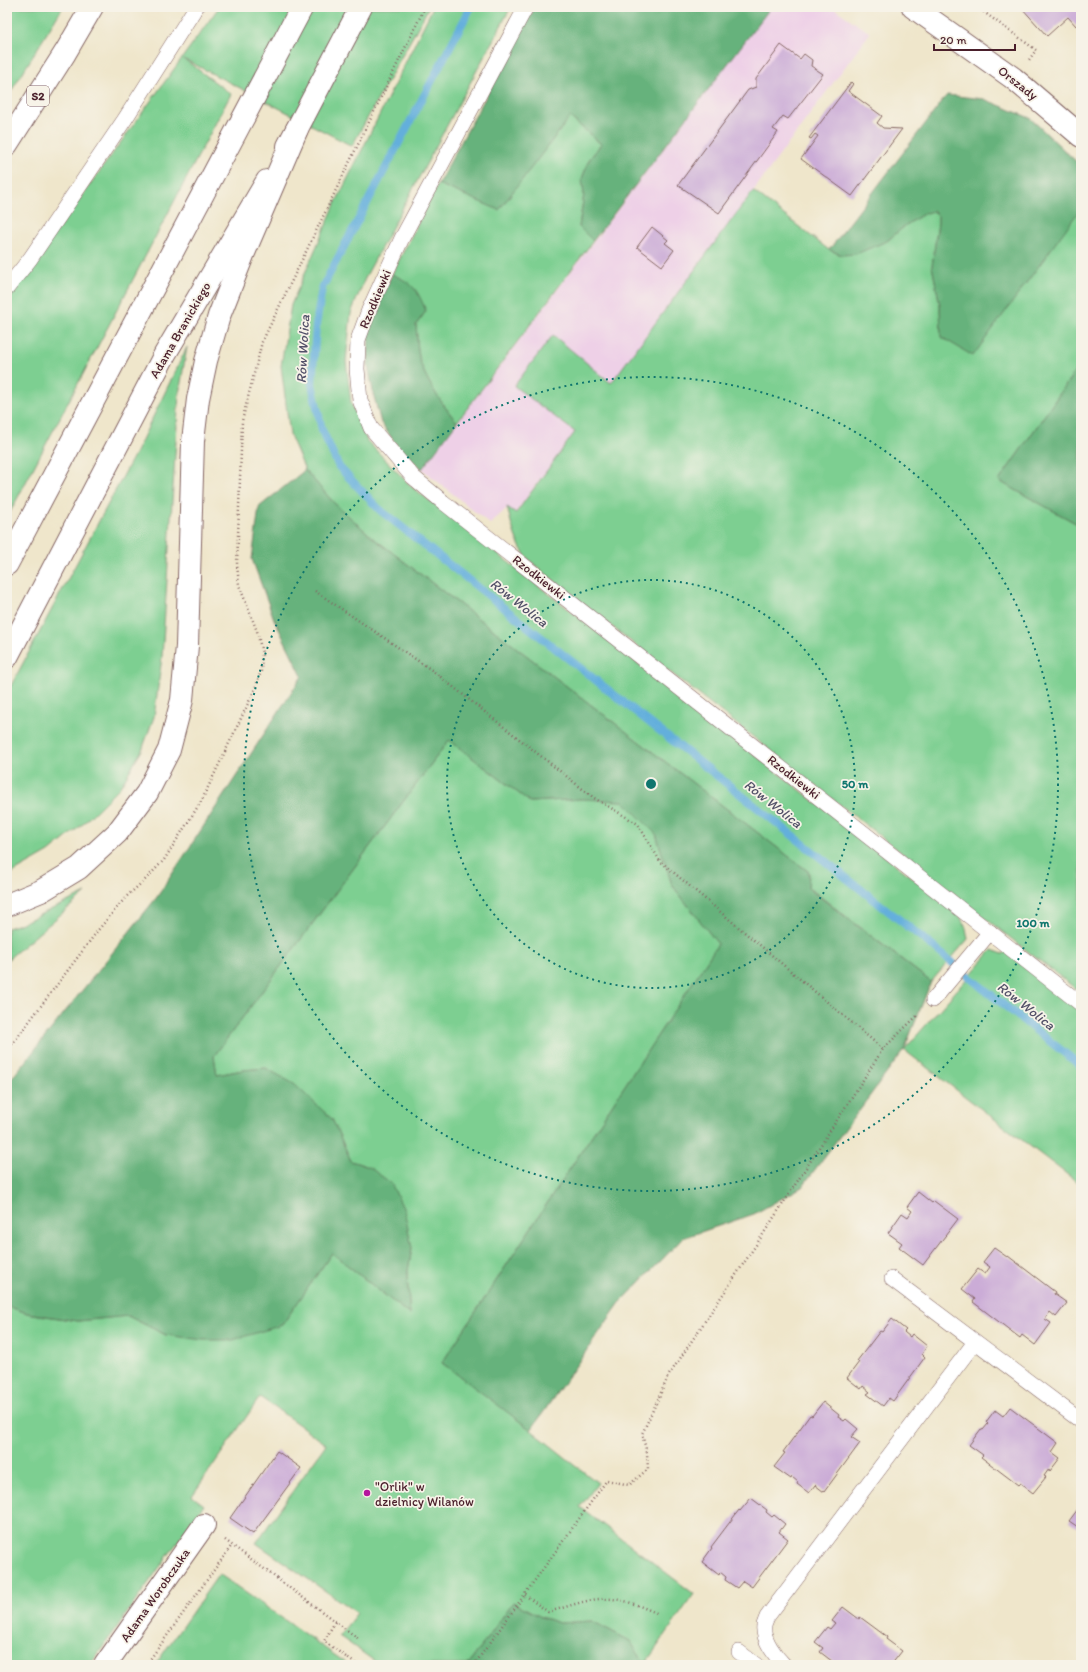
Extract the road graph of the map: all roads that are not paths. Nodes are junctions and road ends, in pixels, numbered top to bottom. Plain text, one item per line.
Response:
1 (92, 7) edge
2 (196, 7) edge
3 (302, 7) edge
4 (361, 7) edge
5 (526, 7) edge
6 (913, 7) edge
7 (297, 129) junction
8 (1081, 136) edge
9 (7, 144) edge
10 (7, 288) edge
11 (7, 564) edge
12 (7, 657) edge
13 (7, 905) edge
14 (990, 932) junction
15 (933, 1000) road end
16 (1081, 1004) edge
17 (892, 1278) dead end
18 (976, 1342) junction
19 (1081, 1421) edge
20 (204, 1525) road end
21 (739, 1652) dead end
22 (105, 1665) edge
23 (756, 1665) edge
24 (784, 1665) edge

1 - 9 main road, S2
2 - 10 lane
3 - 11 main road
4 - 7 main road, Adama Branickiego
5 - 14 lane, Rzodkiewki
6 - 8 main road, Orszady
7 - 12 main road, Adama Branickiego
7 - 13 main road
14 - 15 lane
14 - 16 lane, Rzodkiewki
17 - 18 lane
18 - 19 lane
18 - 24 lane
20 - 22 main road, Adama Worobczuka
21 - 23 lane

